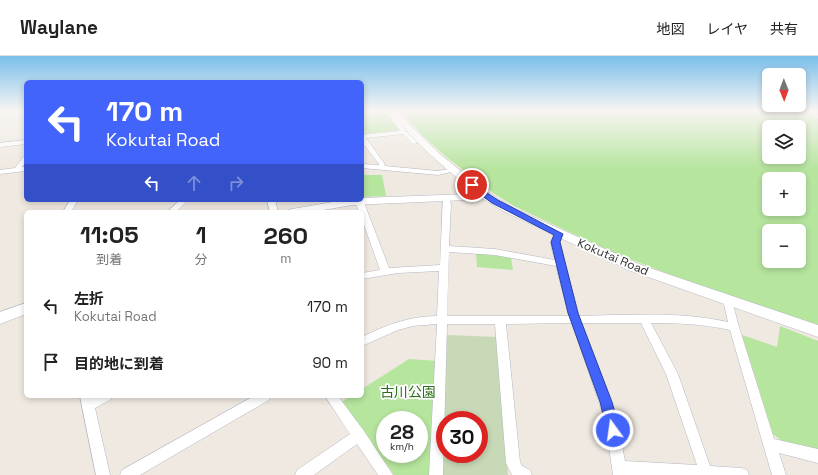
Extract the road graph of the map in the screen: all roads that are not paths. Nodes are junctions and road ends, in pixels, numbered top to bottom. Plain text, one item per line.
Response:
1 (412, 131) edge
2 (404, 132) joint
3 (364, 137) edge
4 (364, 140) edge
5 (24, 142) edge
6 (415, 143) dead end
7 (0, 145) edge
8 (24, 161) edge
9 (364, 166) edge
10 (382, 167) junction
11 (24, 169) edge
12 (17, 170) junction
13 (453, 170) junction
14 (0, 172) edge
15 (482, 193) junction
16 (446, 198) junction
17 (364, 201) edge
18 (182, 202) edge
19 (352, 202) edge
20 (173, 210) edge
21 (302, 210) edge
22 (364, 212) edge
23 (372, 234) junction
24 (559, 234) junction
25 (364, 236) edge
26 (446, 249) junction
27 (560, 264) junction
28 (444, 268) junction
29 (385, 271) junction
30 (364, 276) edge
31 (728, 300) junction
32 (24, 309) edge
33 (0, 318) edge
34 (644, 319) junction
35 (443, 320) junction
36 (500, 320) junction
37 (575, 320) junction
38 (734, 327) junction
39 (818, 331) edge
40 (364, 341) edge
41 (262, 398) edge
42 (332, 398) edge
43 (87, 400) edge
44 (359, 435) junction
45 (770, 444) junction
46 (818, 456) edge
47 (619, 471) edge
48 (706, 473) junction
49 (104, 475) edge
50 (127, 475) edge
51 (302, 475) edge
52 (386, 475) edge
53 (436, 475) edge
54 (525, 475) edge
55 (742, 475) edge
56 (779, 475) edge

1 - 13 street, Kokutai Road
2 - 3 street
2 - 6 street
4 - 10 street
5 - 7 street
8 - 12 street
9 - 10 street
10 - 13 street
11 - 12 street
12 - 14 street
13 - 15 street, Kokutai Road
15 - 16 street
15 - 24 street, Kokutai Road
16 - 17 street
16 - 26 street
18 - 20 street
19 - 21 street
22 - 23 street
23 - 25 street
23 - 29 street
24 - 27 street
24 - 31 street, Kokutai Road
26 - 27 street
26 - 28 street
27 - 37 street
28 - 29 street
28 - 35 street
29 - 30 street
31 - 38 street
31 - 39 street, Kokutai Road
32 - 33 street
34 - 37 street
34 - 38 street
34 - 48 street
35 - 36 street
35 - 40 street
35 - 53 street
36 - 37 street
36 - 54 street
37 - 47 street
38 - 45 street
41 - 50 street
42 - 44 street
43 - 49 street
44 - 51 street
44 - 52 street
45 - 46 street
45 - 56 street
47 - 48 street
48 - 55 street

